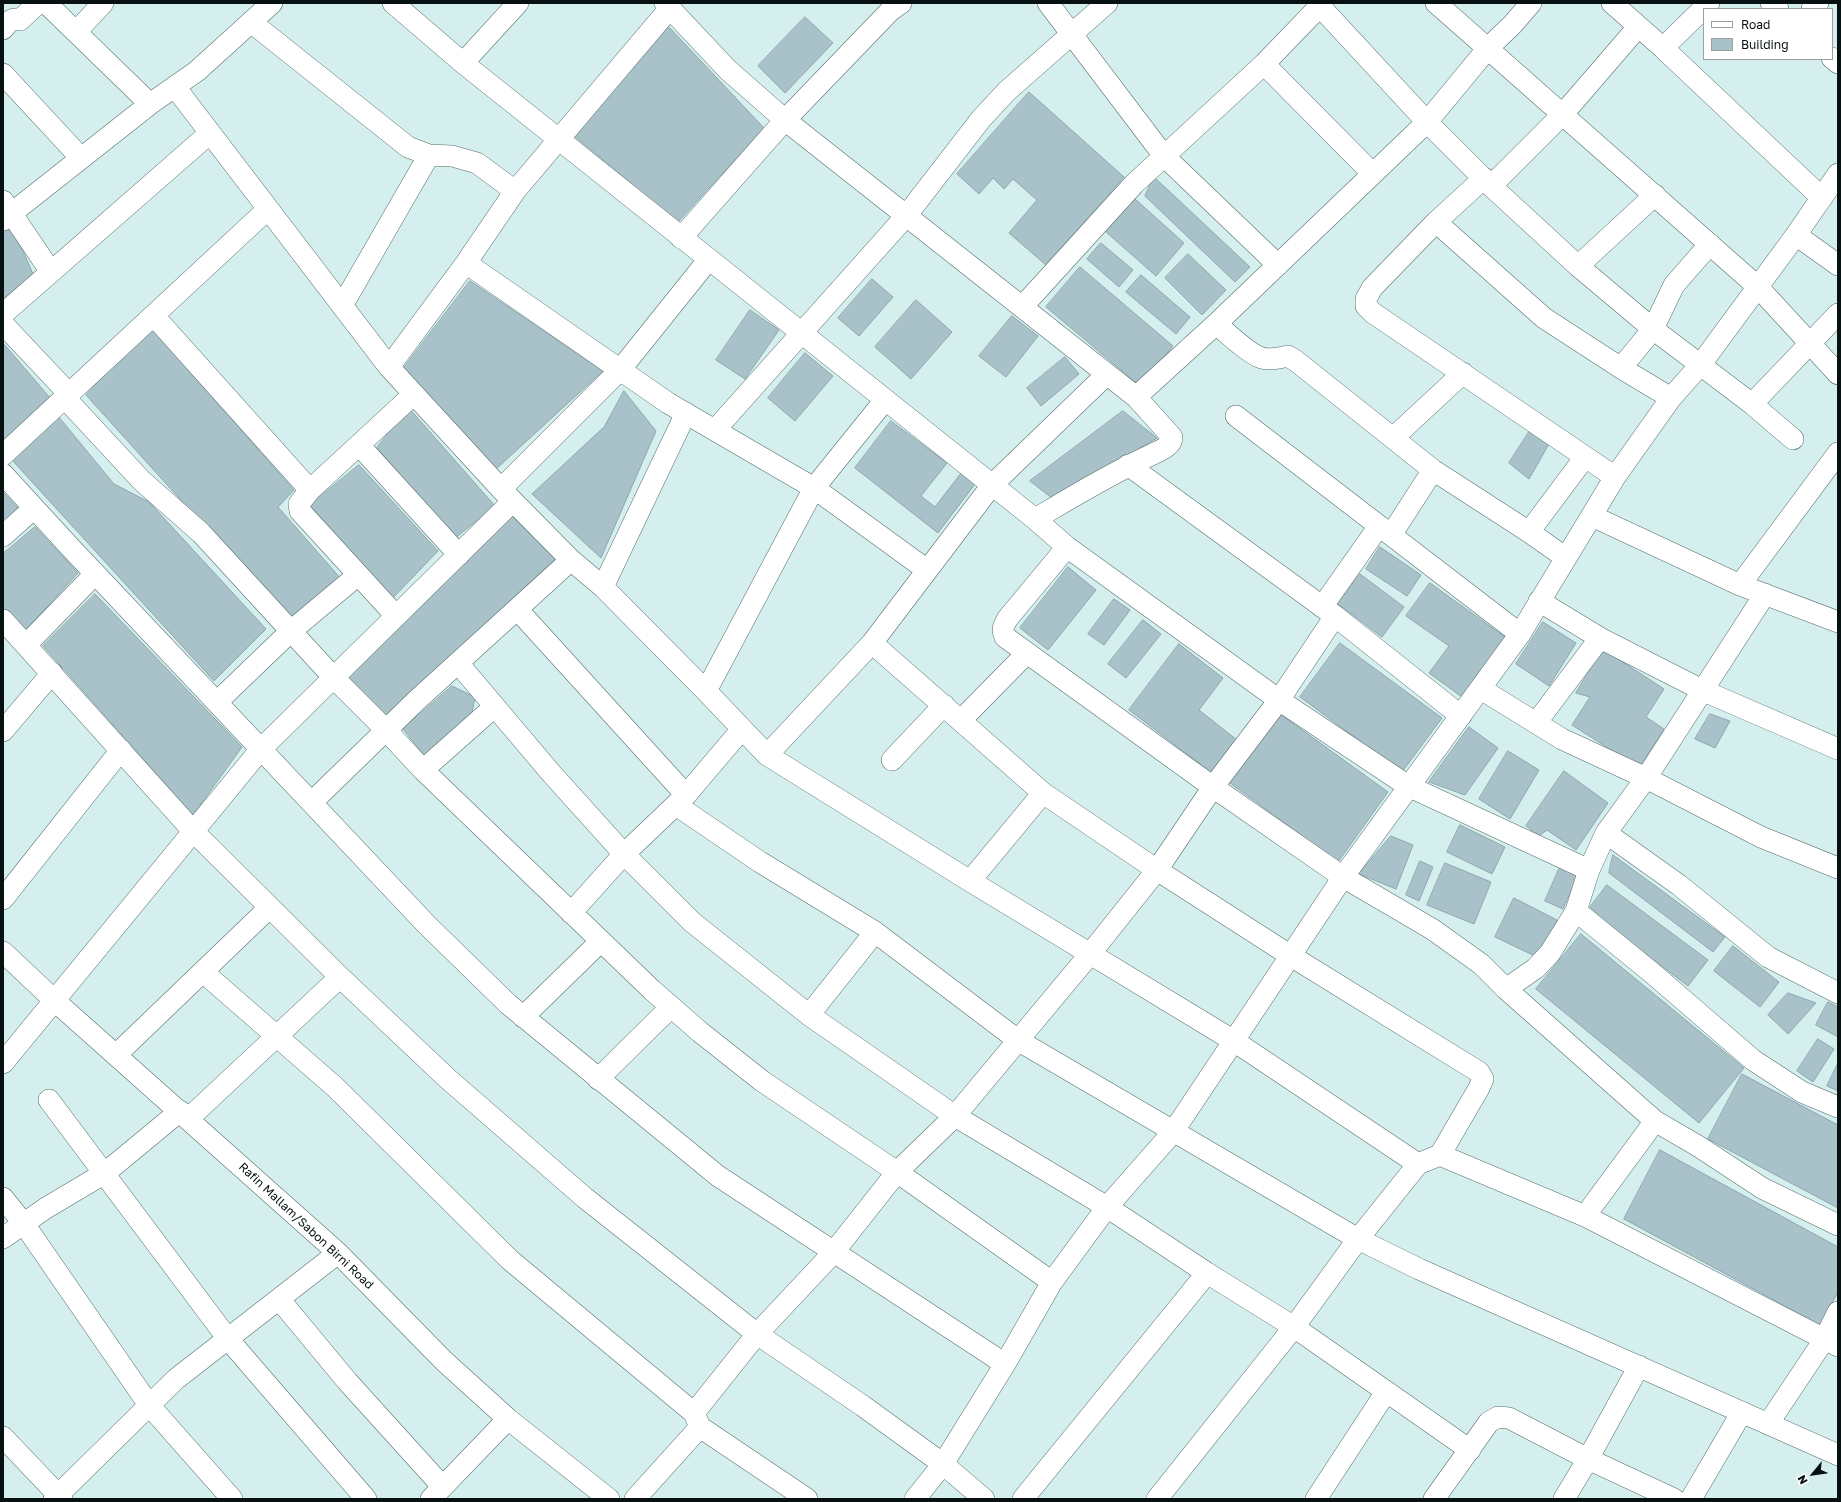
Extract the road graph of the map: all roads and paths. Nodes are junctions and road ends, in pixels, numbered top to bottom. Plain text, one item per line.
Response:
1 (38, 3) edge
2 (46, 3) edge
3 (103, 3) edge
4 (272, 3) edge
5 (393, 3) edge
6 (518, 3) edge
7 (1048, 3) edge
8 (1107, 3) edge
9 (1436, 3) edge
10 (1531, 3) edge
11 (1612, 3) edge
12 (1318, 4) edge
13 (668, 5) edge
14 (891, 6) edge
15 (1703, 9) edge
16 (252, 22) junction
17 (1638, 28) junction
18 (3, 29) edge
19 (76, 32) junction
20 (1071, 33) junction
21 (1488, 48) junction
22 (1663, 48) junction
23 (463, 63) junction
24 (1264, 64) junction
25 (3, 74) edge
26 (175, 87) junction
27 (150, 104) junction
28 (1563, 114) junction
29 (785, 120) junction
30 (1427, 122) junction
31 (210, 133) junction
32 (559, 140) junction
33 (429, 155) junction
34 (1164, 156) junction
35 (80, 157) junction
36 (1372, 173) junction
37 (1838, 174) edge
38 (1488, 182) junction
39 (515, 191) junction
40 (1655, 195) junction
41 (1822, 198) junction
42 (268, 209) junction
43 (6, 212) edge
44 (906, 216) junction
45 (1436, 222) junction
46 (1796, 235) junction
47 (681, 238) junction
48 (1710, 244) junction
49 (709, 259) junction
50 (466, 263) junction
51 (1278, 265) junction
52 (1838, 265) edge
53 (1578, 266) junction
54 (51, 272) junction
55 (1758, 287) junction
56 (342, 306) junction
57 (1022, 307) junction
58 (3, 314) edge
59 (1838, 314) edge
60 (154, 316) junction
61 (3, 324) edge
62 (1216, 324) junction
63 (1653, 329) junction
64 (801, 332) junction
65 (1811, 344) junction
66 (1701, 364) junction
67 (389, 367) junction
68 (1621, 368) junction
69 (620, 370) junction
70 (1463, 373) junction
71 (1107, 374) junction
72 (1838, 374) edge
73 (414, 394) junction
74 (67, 396) junction
75 (1136, 397) junction
76 (1671, 398) junction
77 (885, 400) junction
78 (1752, 404) junction
79 (686, 413) junction
80 (1236, 416) dead end
81 (715, 430) junction
82 (1393, 438) junction
83 (1793, 439) dead end
84 (359, 445) junction
85 (1838, 452) edge
86 (3, 455) edge
87 (1585, 456) junction
88 (1128, 465) junction
89 (1434, 470) junction
90 (3, 474) edge
91 (1615, 477) junction
92 (992, 485) junction
93 (814, 488) junction
94 (310, 490) junction
95 (507, 495) junction
96 (34, 508) junction
97 (1592, 516) junction
98 (1035, 519) junction
99 (1385, 531) junction
100 (1529, 532) junction
101 (3, 536) edge
102 (1067, 546) junction
103 (459, 555) junction
104 (1566, 558) junction
105 (572, 560) junction
106 (927, 570) junction
107 (95, 574) junction
108 (358, 575) junction
109 (1740, 585) junction
110 (603, 587) junction
111 (1765, 594) junction
112 (1539, 601) junction
113 (517, 609) junction
114 (1328, 612) junction
115 (396, 616) junction
116 (3, 620) edge
117 (1838, 622) edge
118 (291, 631) junction
119 (1520, 634) junction
120 (1600, 638) junction
121 (872, 643) junction
122 (26, 645) junction
123 (1027, 654) junction
124 (458, 663) junction
125 (52, 673) junction
126 (334, 678) junction
127 (1480, 689) junction
128 (706, 691) junction
129 (1704, 691) junction
130 (1278, 700) junction
131 (217, 702) junction
132 (944, 705) junction
133 (494, 707) junction
134 (1461, 716) junction
135 (961, 720) junction
136 (1536, 723) junction
137 (742, 729) junction
138 (386, 730) junction
139 (3, 731) edge
140 (261, 749) junction
141 (1838, 749) edge
142 (121, 750) junction
143 (767, 755) junction
144 (892, 760) dead end
145 (423, 770) junction
146 (1646, 778) junction
147 (1408, 786) junction
148 (1213, 787) junction
149 (1043, 793) junction
150 (681, 800) junction
151 (312, 802) junction
152 (193, 831) junction
153 (1606, 832) junction
154 (624, 854) junction
155 (1838, 868) edge
156 (1157, 870) junction
157 (1589, 870) junction
158 (1343, 877) junction
159 (970, 881) junction
160 (3, 899) edge
161 (269, 908) junction
162 (1576, 912) junction
163 (571, 913) junction
164 (875, 932) junction
165 (601, 941) junction
166 (3, 952) edge
167 (1090, 954) junction
168 (1291, 956) junction
169 (202, 972) junction
170 (340, 977) junction
171 (1506, 989) junction
172 (1838, 993) edge
173 (55, 1001) junction
174 (670, 1006) junction
175 (809, 1015) junction
176 (523, 1017) junction
177 (276, 1037) junction
178 (1019, 1041) junction
179 (1234, 1041) junction
180 (116, 1055) junction
181 (3, 1063) edge
182 (598, 1079) junction
183 (49, 1100) dead end
184 (1838, 1107) edge
185 (184, 1115) junction
186 (954, 1116) junction
187 (1655, 1121) junction
188 (1173, 1132) junction
189 (1440, 1155) junction
190 (1418, 1164) junction
191 (897, 1172) junction
192 (105, 1173) junction
193 (3, 1198) edge
194 (1107, 1207) junction
195 (1585, 1216) junction
196 (24, 1224) junction
197 (1838, 1225) edge
198 (3, 1238) edge
199 (1358, 1239) junction
200 (338, 1253) junction
201 (832, 1253) junction
202 (1207, 1273) junction
203 (1052, 1282) junction
204 (279, 1299) junction
205 (1838, 1312) edge
206 (1294, 1327) junction
207 (757, 1334) junction
208 (228, 1339) junction
209 (1831, 1343) edge
210 (1004, 1364) junction
211 (1639, 1366) junction
212 (1386, 1392) junction
213 (149, 1405) junction
214 (1742, 1412) junction
215 (508, 1419) junction
216 (697, 1420) junction
217 (1768, 1424) junction
218 (3, 1437) edge
219 (1470, 1450) junction
220 (1838, 1455) edge
221 (1588, 1459) junction
222 (943, 1464) junction
223 (437, 1493) edge
224 (58, 1498) edge
225 (232, 1499) edge
226 (366, 1499) edge
227 (609, 1499) edge
228 (636, 1499) edge
229 (806, 1499) edge
230 (915, 1499) edge
231 (984, 1499) edge
232 (1023, 1499) edge
233 (1157, 1499) edge
234 (1316, 1499) edge
235 (1434, 1499) edge
236 (1564, 1499) edge
237 (1674, 1499) edge
238 (1691, 1499) edge

1 - 18 street
2 - 19 street
3 - 19 street
4 - 16 street
5 - 23 street
6 - 23 street
7 - 20 street
8 - 20 street
9 - 21 street
10 - 21 street
11 - 17 street
12 - 24 street
12 - 30 street
13 - 29 street
13 - 32 street
14 - 29 street
15 - 22 street
16 - 26 street
16 - 33 street
17 - 22 street
17 - 28 street
19 - 27 street
20 - 34 street
20 - 44 street
21 - 28 street
21 - 30 street
22 - 41 street
23 - 32 street
24 - 34 street
24 - 36 street
25 - 35 street
26 - 27 street
26 - 31 street
27 - 35 street
28 - 38 street
28 - 40 street
29 - 44 street
29 - 47 street
30 - 36 street
30 - 38 street
31 - 42 street
31 - 54 street
32 - 39 street
32 - 47 street
33 - 39 street
33 - 56 street
34 - 51 street
34 - 57 street
35 - 43 street
36 - 51 street
37 - 41 street
38 - 45 street
38 - 53 street
39 - 50 street
40 - 48 street
40 - 53 street
41 - 46 street
42 - 56 street
42 - 60 street
43 - 54 street
44 - 57 street
44 - 64 street
45 - 68 street
45 - 70 street
46 - 52 street
46 - 55 street
47 - 49 street
48 - 55 street
48 - 63 street
49 - 64 street
49 - 69 street
50 - 67 street
50 - 69 street
51 - 62 street
53 - 63 street
54 - 58 street
55 - 65 street
55 - 66 street
56 - 67 street
57 - 71 street
59 - 65 street
60 - 74 street
60 - 94 street
61 - 74 street
62 - 75 street
62 - 82 street
63 - 66 street
63 - 68 street
64 - 77 street
64 - 81 street
65 - 72 street
65 - 78 street
66 - 76 street
66 - 78 street
67 - 73 street
68 - 76 street
69 - 79 street
69 - 95 street
70 - 82 street
70 - 87 street
71 - 75 street
71 - 92 street
73 - 84 street
73 - 95 street
74 - 86 street
74 - 118 street
75 - 88 street
76 - 91 street
77 - 92 street
77 - 93 street
78 - 83 street
79 - 81 street
79 - 110 street
80 - 99 street
81 - 93 street
82 - 89 street
84 - 94 street
84 - 103 street
85 - 109 street
87 - 91 street
87 - 100 street
88 - 98 street
88 - 114 street
89 - 99 street
89 - 100 street
90 - 96 street
91 - 97 street
92 - 98 street
92 - 106 street
93 - 106 street
93 - 128 street
94 - 108 street
95 - 103 street
95 - 105 street
96 - 101 street
96 - 107 street
97 - 104 street
97 - 109 street
98 - 102 street
99 - 114 street
99 - 119 street
100 - 104 street
102 - 123 street
102 - 130 street
103 - 115 street
104 - 112 street
105 - 110 street
105 - 113 street
106 - 121 street
107 - 122 street
107 - 131 street
108 - 115 street
108 - 118 street
109 - 111 street
110 - 128 street
111 - 117 street
111 - 129 street
112 - 119 street
112 - 120 street
113 - 124 street
113 - 150 street
114 - 130 street
114 - 134 street
115 - 126 street
116 - 122 street
118 - 126 street
118 - 131 street
119 - 127 street
120 - 129 street
120 - 136 street
121 - 132 street
121 - 143 street
122 - 125 street
123 - 135 street
123 - 148 street
124 - 133 street
124 - 138 street
125 - 139 street
125 - 142 street
126 - 138 street
126 - 140 street
127 - 134 street
127 - 136 street
128 - 137 street
129 - 141 street
129 - 146 street
130 - 147 street
130 - 148 street
131 - 140 street
132 - 135 street
132 - 144 street
133 - 145 street
133 - 154 street
134 - 147 street
135 - 149 street
136 - 146 street
137 - 143 street
137 - 150 street
138 - 145 street
138 - 151 street
140 - 151 street
140 - 152 street
142 - 152 street
142 - 160 street
143 - 159 street
145 - 163 street
146 - 153 street
146 - 155 street
147 - 157 street
147 - 158 street
148 - 156 street
148 - 158 street
149 - 156 street
149 - 159 street
150 - 154 street
150 - 164 street
151 - 176 street
152 - 161 street
152 - 173 street
153 - 157 street
153 - 172 street
154 - 163 street
154 - 175 street
156 - 167 street
156 - 168 street
157 - 162 street
158 - 168 street
158 - 171 street
159 - 167 street
161 - 169 street
161 - 170 street
162 - 171 street
162 - 184 street
163 - 165 street
164 - 175 street
164 - 178 street
165 - 174 street
165 - 176 street
166 - 173 street, Rafin Mallam/Sabon Birni Road
167 - 178 street
167 - 179 street
168 - 179 street
168 - 189 street
169 - 177 street
169 - 180 street
170 - 177 street
170 - 207 street
171 - 187 street
173 - 180 street, Rafin Mallam/Sabon Birni Road
173 - 181 street
174 - 182 street
174 - 191 street
175 - 186 street
176 - 182 street
177 - 185 street
177 - 216 street
178 - 186 street
178 - 188 street
179 - 188 street
179 - 190 street
180 - 185 street, Rafin Mallam/Sabon Birni Road
182 - 201 street
183 - 192 street
185 - 192 street
185 - 200 street, Rafin Mallam/Sabon Birni Road
186 - 191 street
186 - 194 street
187 - 195 street
187 - 197 street
188 - 194 street
188 - 199 street
189 - 190 street
189 - 195 street
190 - 199 street
191 - 201 street
191 - 203 street
192 - 196 street
192 - 208 street
193 - 196 street
194 - 202 street
194 - 203 street
195 - 209 street
196 - 198 street
196 - 213 street
199 - 206 street
199 - 211 street
200 - 204 street
200 - 215 street, Rafin Mallam/Sabon Birni Road
201 - 207 street
201 - 210 street
202 - 206 street
202 - 232 street
203 - 210 street
204 - 208 street
204 - 223 street
205 - 209 street
206 - 212 street
206 - 233 street
207 - 216 street
207 - 222 street
208 - 213 street
208 - 226 street
209 - 217 street
210 - 222 street
211 - 214 street
211 - 221 street
212 - 219 street
212 - 234 street
213 - 224 street
213 - 225 street
214 - 217 street
214 - 238 street
215 - 223 street
215 - 227 street, Rafin Mallam/Sabon Birni Road
216 - 228 street
216 - 229 street
217 - 220 street
218 - 224 street
219 - 221 street
219 - 235 street
221 - 236 street
221 - 237 street
222 - 230 street
222 - 231 street

